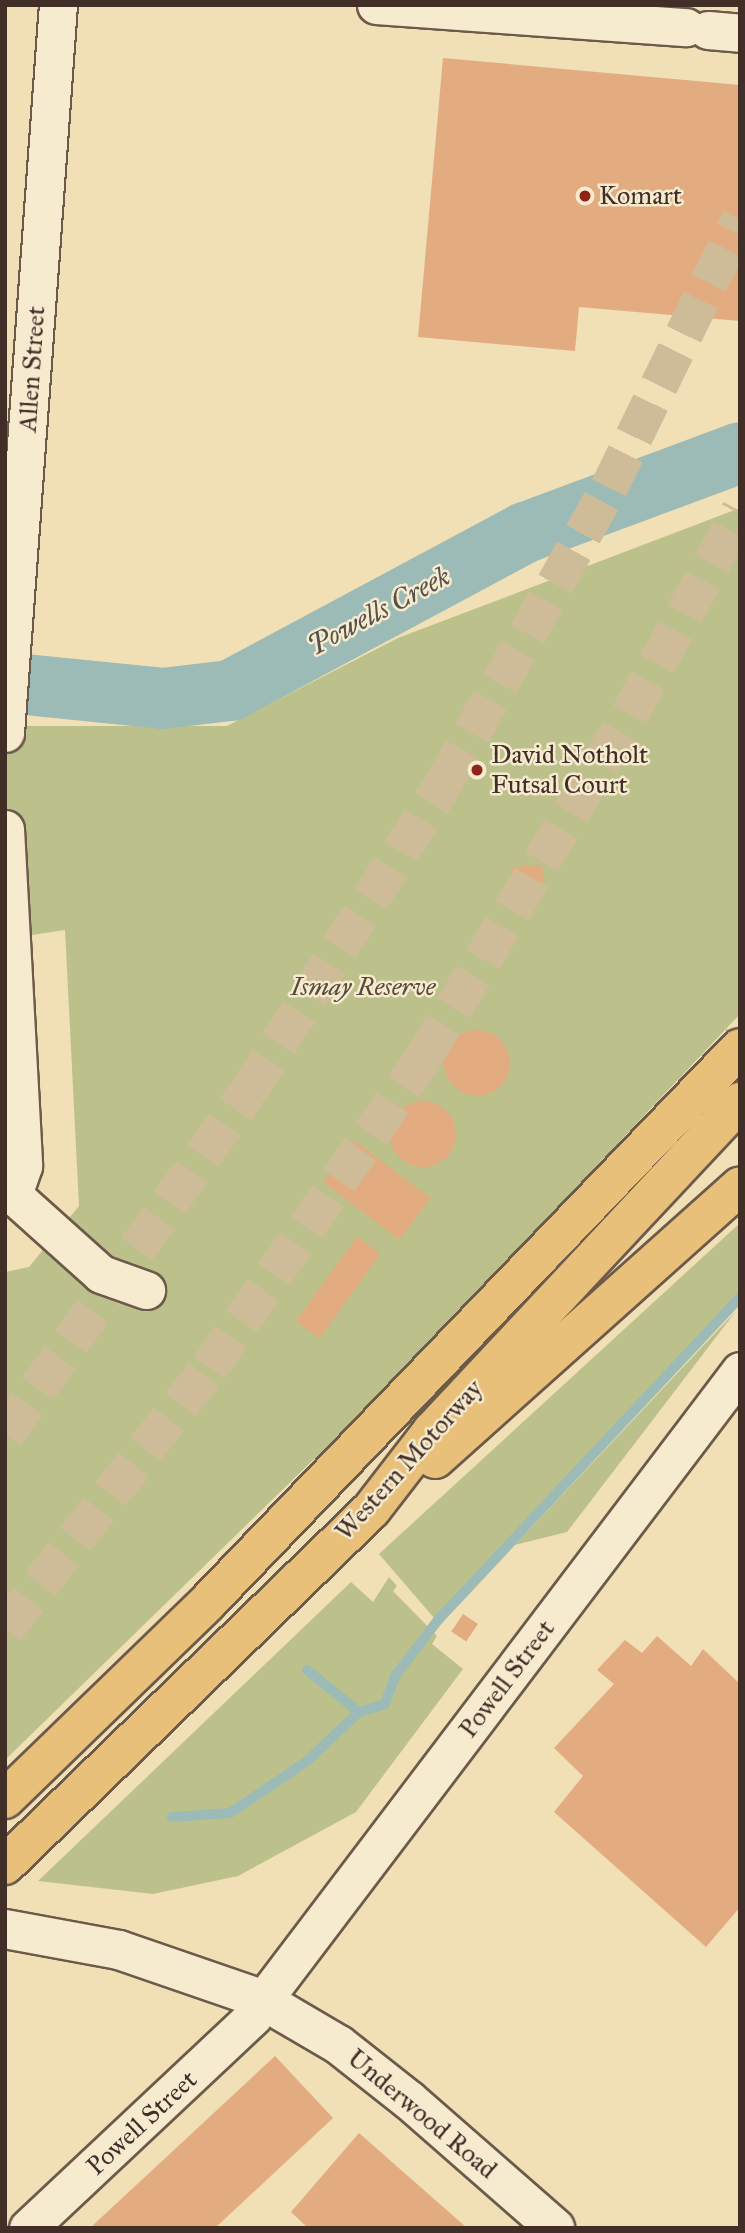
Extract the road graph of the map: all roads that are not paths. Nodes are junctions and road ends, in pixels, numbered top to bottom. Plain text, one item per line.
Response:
1 (58, 5) edge
2 (376, 5) edge
3 (711, 30) edge
4 (16, 457) edge
5 (6, 712) edge
6 (5, 733) edge
7 (5, 829) edge
8 (740, 1048) edge
9 (740, 1102) edge
10 (740, 1186) edge
11 (9, 1198) edge
12 (146, 1290) dead end
13 (740, 1371) edge
14 (371, 1510) junction
15 (5, 1799) edge
16 (5, 1865) edge
17 (5, 1929) edge
18 (265, 2002) junction
19 (28, 2228) edge
20 (555, 2228) edge

1 - 4 street, Allen Street
2 - 3 street
4 - 5 street, Allen Street
5 - 6 street, Allen Street
7 - 11 street
8 - 15 highway, Western Motorway
9 - 14 highway, Western Motorway
10 - 14 highway
11 - 12 street
13 - 18 street, Powell Street
14 - 16 highway, Western Motorway
17 - 18 main road, Underwood Road
18 - 19 street, Powell Street
18 - 20 main road, Underwood Road

